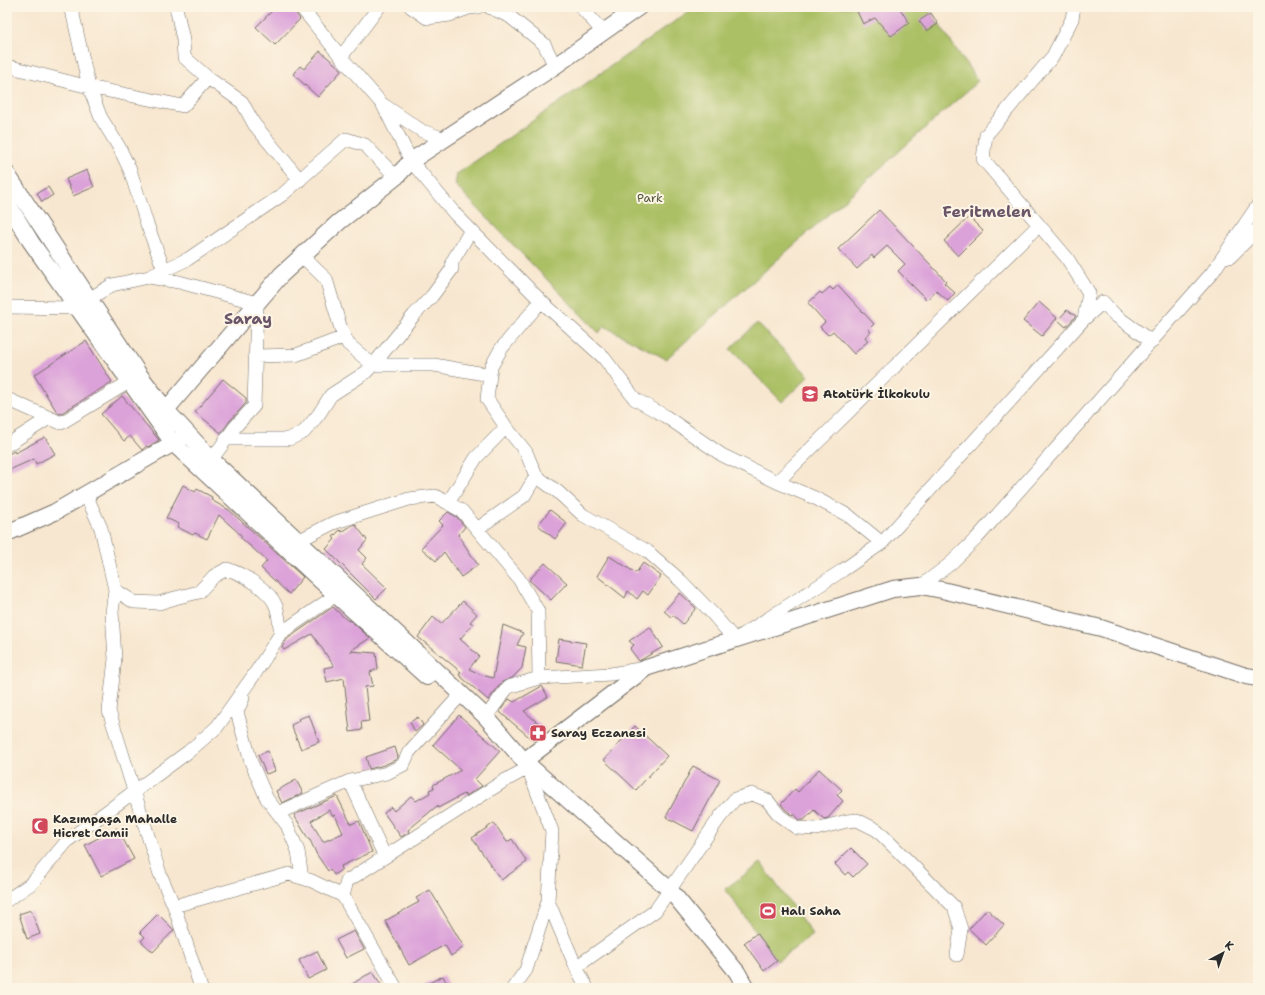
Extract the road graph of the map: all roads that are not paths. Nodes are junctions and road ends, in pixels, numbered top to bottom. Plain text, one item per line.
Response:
1 (69, 7) edge
2 (176, 7) edge
3 (301, 7) edge
4 (379, 7) edge
5 (411, 7) edge
6 (478, 7) edge
7 (489, 7) edge
8 (581, 7) edge
9 (639, 7) edge
10 (1074, 7) edge
11 (604, 32) junction
12 (341, 57) junction
13 (7, 66) edge
14 (555, 66) junction
15 (208, 78) junction
16 (89, 87) junction
17 (383, 105) junction
18 (445, 139) junction
19 (411, 161) junction
20 (7, 174) edge
21 (396, 177) junction
22 (300, 180) junction
23 (7, 203) edge
24 (1258, 205) edge
25 (1039, 225) junction
26 (1258, 229) edge
27 (471, 230) junction
28 (302, 256) junction
29 (164, 270) junction
30 (1212, 273) junction
31 (148, 277) junction
32 (541, 301) junction
33 (83, 303) junction
34 (257, 303) junction
35 (7, 307) edge
36 (1084, 319) junction
37 (344, 337) junction
38 (1152, 342) junction
39 (255, 356) junction
40 (374, 364) junction
41 (490, 375) junction
42 (133, 377) junction
43 (7, 399) edge
44 (161, 415) junction
45 (49, 418) junction
46 (506, 427) junction
47 (188, 434) junction
48 (226, 439) junction
49 (173, 443) junction
50 (7, 445) edge
51 (207, 465) junction
52 (536, 476) junction
53 (777, 482) junction
54 (86, 495) junction
55 (448, 503) junction
56 (477, 529) junction
57 (7, 533) edge
58 (298, 541) junction
59 (882, 543) junction
60 (921, 586) junction
61 (115, 590) junction
62 (336, 595) junction
63 (281, 633) junction
64 (735, 640) junction
65 (646, 668) junction
66 (539, 678) junction
67 (1258, 678) edge
68 (248, 683) junction
69 (456, 700) junction
70 (486, 717) junction
71 (526, 764) junction
72 (350, 781) junction
73 (135, 791) junction
74 (278, 813) junction
75 (385, 857) junction
76 (302, 878) junction
77 (670, 890) junction
78 (343, 896) junction
79 (7, 900) edge
80 (548, 901) junction
81 (174, 906) junction
82 (957, 955) dead end
83 (576, 967) junction
84 (201, 988) edge
85 (396, 988) edge
86 (513, 988) edge
87 (587, 988) edge
88 (746, 988) edge

1 - 16 street
2 - 15 street
3 - 12 street
4 - 12 street
5 - 6 street
7 - 14 street
8 - 11 street
9 - 11 street
10 - 25 street
11 - 14 street
12 - 17 street
13 - 16 street
14 - 18 street
15 - 16 street
15 - 22 street
16 - 29 street
17 - 18 street
17 - 19 street
18 - 19 street
19 - 21 street
19 - 27 street
20 - 33 street
21 - 22 street
21 - 28 street
22 - 29 street
23 - 33 street
24 - 30 street
25 - 36 street
25 - 53 street
26 - 30 street
27 - 32 street
27 - 40 street
28 - 34 street
28 - 37 street
29 - 31 street
30 - 38 street
31 - 33 street
31 - 34 street
32 - 41 street
32 - 53 street
33 - 35 street
33 - 42 street
34 - 39 street
34 - 44 street
36 - 38 street
36 - 59 street
37 - 39 street
37 - 40 street
38 - 60 street
39 - 48 street
40 - 41 street
40 - 48 street
41 - 46 street
42 - 44 street
42 - 45 street
43 - 45 street
44 - 47 street
44 - 49 street
45 - 50 street
46 - 52 street
46 - 55 street
47 - 49 street
47 - 51 street
48 - 51 street
49 - 51 street
49 - 54 street
51 - 58 street
51 - 62 street
52 - 56 street
52 - 64 street
53 - 59 street
54 - 57 street
54 - 61 street
55 - 56 street
55 - 58 street
56 - 66 street
58 - 70 street
59 - 64 street
60 - 64 street
60 - 67 street
61 - 63 street
61 - 73 street
62 - 63 street
62 - 69 street
63 - 68 street
64 - 65 street
65 - 66 street
65 - 71 street
66 - 70 street
68 - 73 street
68 - 74 street
69 - 70 street
69 - 72 street
70 - 71 street
71 - 75 street
71 - 77 street
71 - 80 street
72 - 74 street
72 - 75 street
73 - 79 street
73 - 81 street
74 - 76 street
75 - 78 street
76 - 78 street
76 - 81 street
77 - 82 street
77 - 83 street
77 - 88 street
78 - 85 street
80 - 83 street
80 - 86 street
81 - 84 street
83 - 87 street

